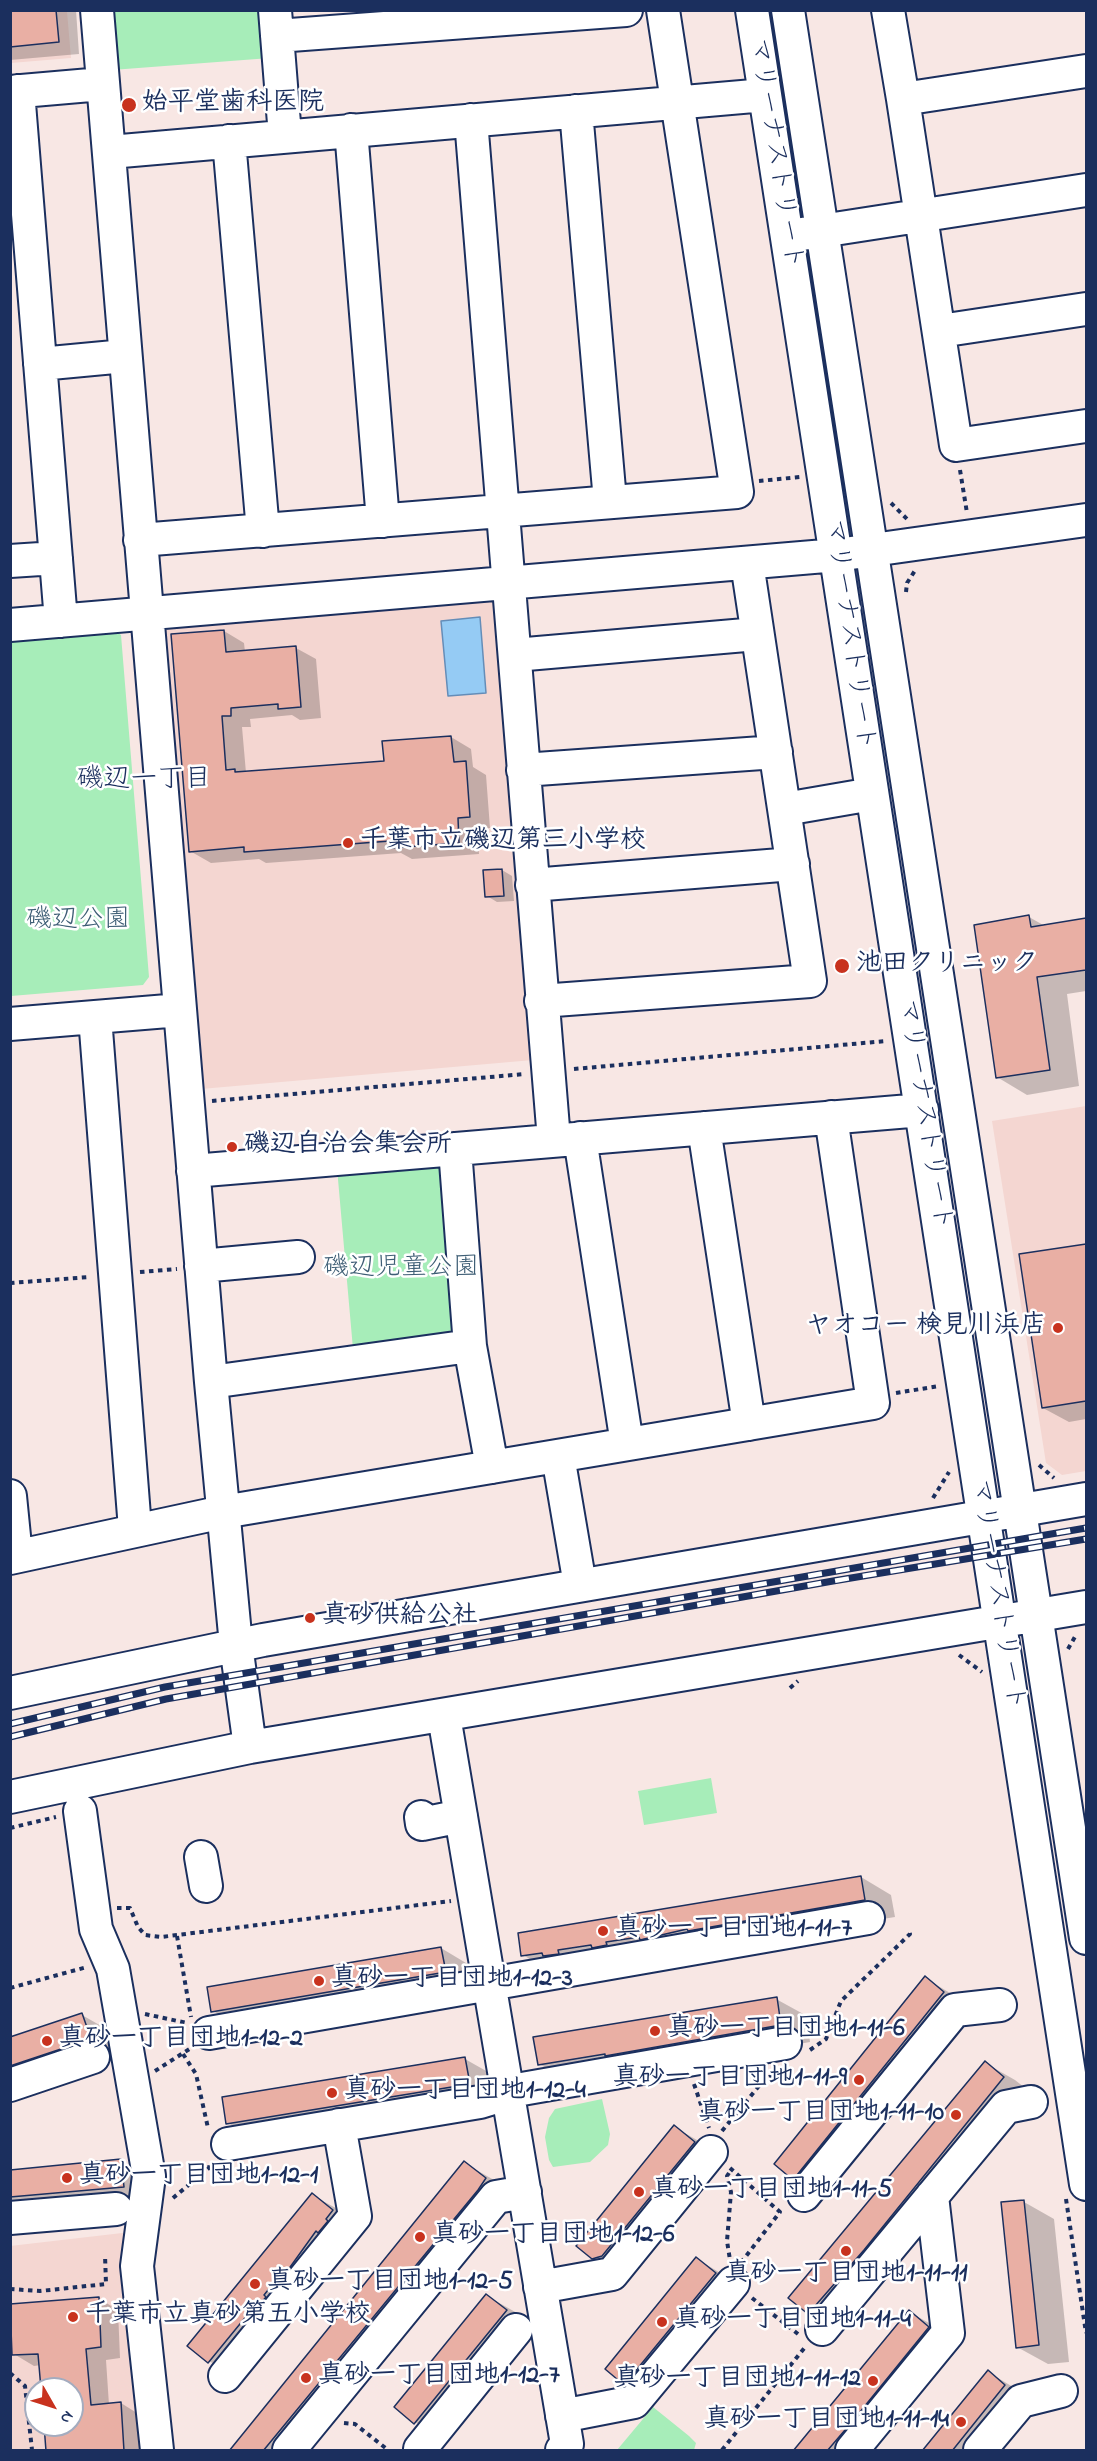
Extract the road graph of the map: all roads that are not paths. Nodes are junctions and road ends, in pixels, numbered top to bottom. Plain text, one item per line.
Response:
1 (97, 10) edge
2 (626, 10) edge
3 (663, 10) edge
4 (752, 10) edge
5 (788, 10) edge
6 (888, 10) edge
7 (276, 23) edge
8 (1086, 71) edge
9 (102, 84) junction
10 (14, 92) edge
11 (765, 95) junction
12 (903, 99) junction
13 (678, 103) junction
14 (576, 111) junction
15 (471, 120) junction
16 (351, 130) junction
17 (285, 136) junction
18 (230, 141) junction
19 (110, 152) junction
20 (18, 190) edge
21 (1086, 190) edge
22 (921, 215) junction
23 (823, 231) junction
24 (786, 236) junction
25 (1086, 309) edge
26 (940, 331) junction
27 (125, 356) junction
28 (40, 364) junction
29 (1086, 426) edge
30 (610, 501) junction
31 (502, 510) junction
32 (1086, 520) edge
33 (383, 521) junction
34 (263, 531) junction
35 (140, 540) junction
36 (873, 552) junction
37 (837, 555) junction
38 (56, 558) junction
39 (10, 561) edge
40 (747, 563) junction
41 (508, 583) junction
42 (147, 615) junction
43 (61, 621) junction
44 (10, 625) edge
45 (757, 634) junction
46 (514, 655) junction
47 (776, 752) junction
48 (522, 770) junction
49 (872, 794) junction
50 (785, 809) junction
51 (793, 864) junction
52 (532, 885) junction
53 (541, 1001) junction
54 (180, 1010) junction
55 (95, 1017) junction
56 (10, 1024) edge
57 (922, 1110) junction
58 (831, 1117) junction
59 (705, 1128) junction
60 (567, 1139) junction
61 (455, 1149) junction
62 (193, 1171) junction
63 (298, 1257) dead end
64 (201, 1266) junction
65 (470, 1346) junction
66 (211, 1382) junction
67 (749, 1424) junction
68 (627, 1444) junction
69 (558, 1456) junction
70 (492, 1467) junction
71 (1075, 1490) edge
72 (10, 1496) edge
73 (1021, 1510) junction
74 (223, 1512) junction
75 (984, 1516) junction
76 (135, 1529) junction
77 (13, 1557) edge
78 (580, 1585) junction
79 (1086, 1607) edge
80 (1037, 1615) junction
81 (1000, 1621) junction
82 (236, 1646) junction
83 (10, 1693) edge
84 (444, 1716) junction
85 (250, 1748) junction
86 (10, 1797) edge
87 (80, 1810) road end
88 (461, 1816) junction
89 (423, 1830) dead end
90 (868, 1918) dead end
91 (1086, 1938) edge
92 (489, 1984) junction
93 (1000, 2005) dead end
94 (209, 2033) road end
95 (785, 2043) dead end
96 (93, 2057) dead end
97 (10, 2085) edge
98 (506, 2094) junction
99 (1031, 2102) dead end
100 (339, 2125) junction
101 (221, 2148) road end
102 (718, 2152) road end
103 (1076, 2189) edge
104 (525, 2192) junction
105 (804, 2195) dead end
106 (932, 2196) junction
107 (130, 2210) junction
108 (10, 2218) edge
109 (734, 2277) road end
110 (540, 2286) junction
111 (822, 2329) dead end
112 (516, 2330) dead end
113 (225, 2376) dead end
114 (1061, 2391) dead end
115 (562, 2416) junction
116 (157, 2451) edge
117 (289, 2451) edge
118 (422, 2451) edge
119 (561, 2451) edge
120 (852, 2451) edge
121 (980, 2451) edge

1 - 9 street
2 - 7 street
3 - 13 street
4 - 11 street, マリーナストリート
5 - 23 street, マリーナストリート
6 - 12 street
7 - 17 street
8 - 12 street
9 - 10 street
9 - 19 street
10 - 20 street
11 - 13 street
11 - 24 street, マリーナストリート
12 - 22 street
13 - 14 street
13 - 30 street
14 - 15 street
14 - 30 street
15 - 16 street
15 - 31 street
16 - 17 street
16 - 33 street
17 - 18 street
18 - 19 street
18 - 34 street
19 - 27 street
20 - 28 street
21 - 22 street
22 - 23 street
22 - 26 street
23 - 24 street
23 - 36 street, マリーナストリート
24 - 37 street, マリーナストリート
25 - 26 street
26 - 29 street
27 - 28 street
27 - 35 street
28 - 38 street
30 - 31 street
31 - 33 street
31 - 41 street
32 - 36 street
33 - 34 street
34 - 35 street
35 - 42 street
36 - 37 street
36 - 73 street, マリーナストリート
37 - 40 street
37 - 49 street, マリーナストリート
38 - 39 street
38 - 43 street
40 - 41 street
40 - 45 street
41 - 42 street
41 - 46 street
42 - 43 street
42 - 54 street
43 - 44 street
45 - 46 street
45 - 47 street
46 - 48 street
47 - 48 street
47 - 50 street
48 - 52 street
49 - 50 street
49 - 57 street, マリーナストリート
50 - 51 street
51 - 52 street
51 - 53 street
52 - 53 street
53 - 60 street
54 - 55 street
54 - 62 street
55 - 56 street
55 - 76 street
57 - 58 street
57 - 75 street, マリーナストリート
58 - 59 street
58 - 67 street
59 - 60 street
59 - 67 street
60 - 61 street
60 - 68 street
61 - 62 street
61 - 65 street
62 - 64 street
63 - 64 street
64 - 66 street
65 - 66 street
65 - 70 street
66 - 74 street
67 - 68 street
68 - 69 street
69 - 70 street
69 - 78 street
70 - 74 street
71 - 73 street
72 - 77 street
73 - 75 street
73 - 80 street, マリーナストリート
74 - 76 street
74 - 82 street
75 - 78 street
75 - 81 street, マリーナストリート
76 - 77 street
78 - 82 street
79 - 80 street
80 - 81 street
80 - 91 street, マリーナストリート
81 - 84 street
81 - 103 street, マリーナストリート
82 - 83 street
82 - 85 street
84 - 85 street
84 - 88 street
85 - 86 street
87 - 107 street
88 - 89 street
88 - 92 street
90 - 92 street
92 - 94 street
92 - 98 street
93 - 105 street
95 - 98 street
96 - 97 street
98 - 100 street
98 - 104 street
99 - 106 street
100 - 101 street
100 - 113 street
102 - 110 street
104 - 110 street
104 - 117 street
106 - 111 street
106 - 120 street
107 - 108 street
107 - 116 street
109 - 115 street
110 - 115 street
112 - 118 street
114 - 121 street
115 - 119 street

